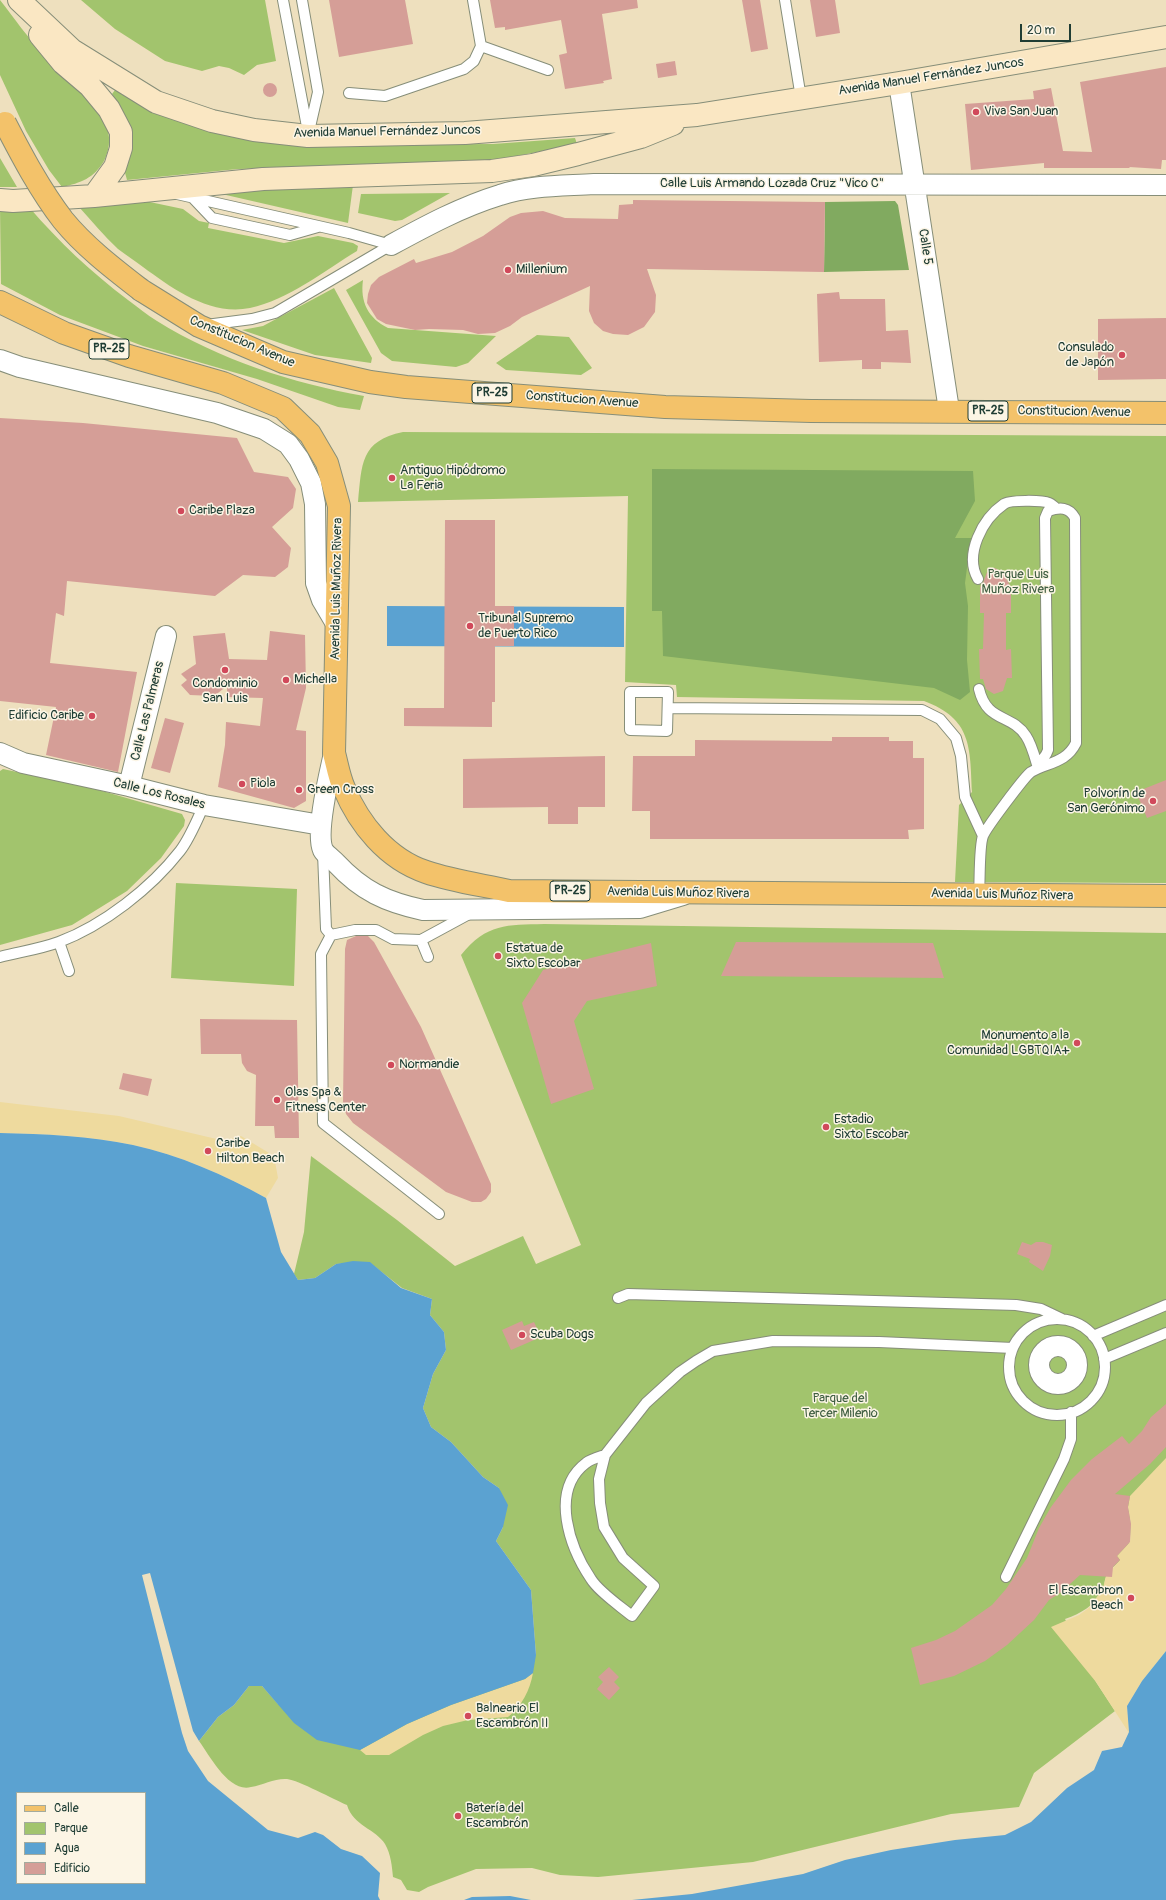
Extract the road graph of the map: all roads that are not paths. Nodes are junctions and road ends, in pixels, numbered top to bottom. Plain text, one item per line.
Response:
1 (284, 0) edge
2 (302, 0) edge
3 (473, 0) edge
4 (785, 0) edge
5 (22, 4) edge
6 (1166, 37) edge
7 (481, 46) junction
8 (548, 70) dead end
9 (899, 83) junction
10 (349, 93) dead end
11 (801, 98) junction
12 (697, 115) junction
13 (2, 117) edge
14 (308, 136) junction
15 (915, 185) junction
16 (1166, 185) edge
17 (158, 189) junction
18 (94, 196) junction
19 (193, 198) junction
20 (0, 200) edge
21 (319, 227) junction
22 (391, 246) junction
23 (0, 302) edge
24 (199, 326) junction
25 (0, 360) edge
26 (950, 410) junction
27 (1166, 413) edge
28 (1056, 508) junction
29 (978, 579) dead end
30 (335, 622) junction
31 (166, 636) dead end
32 (979, 689) dead end
33 (668, 708) junction
34 (334, 752) junction
35 (0, 753) edge
36 (1038, 768) junction
37 (129, 786) junction
38 (204, 805) junction
39 (321, 825) junction
40 (983, 836) junction
41 (323, 849) junction
42 (691, 893) junction
43 (979, 894) junction
44 (1166, 896) edge
45 (474, 911) junction
46 (331, 935) junction
47 (421, 940) junction
48 (59, 942) junction
49 (0, 957) edge
50 (428, 957) dead end
51 (69, 971) dead end
52 (439, 1214) dead end
53 (618, 1298) dead end
54 (1166, 1305) edge
55 (1062, 1320) junction
56 (1166, 1333) edge
57 (1094, 1336) junction
58 (1013, 1348) junction
59 (1104, 1359) junction
60 (1072, 1412) junction
61 (605, 1455) junction
62 (1006, 1577) dead end

1 - 14 lane
2 - 14 lane
3 - 7 lane
4 - 11 lane
5 - 14 main road, Avenida Manuel Fernández Juncos
5 - 18 main road
6 - 9 main road, Avenida Manuel Fernández Juncos
7 - 8 lane
7 - 10 lane
9 - 11 main road, Avenida Manuel Fernández Juncos
9 - 15 street, Calle 5
11 - 12 main road, Avenida Manuel Fernández Juncos
12 - 14 main road, Avenida Manuel Fernández Juncos
12 - 17 main road, Avenida Manuel Fernández Juncos
13 - 24 main road, Constitucion Avenue / PR-25, bridge
15 - 16 street, Calle Luis Armando Lozada Cruz "Vico C"
15 - 22 street, Calle Luis Armando Lozada Cruz "Vico C"
15 - 26 street, Calle 5
17 - 18 main road, Avenida Manuel Fernández Juncos
17 - 19 lane
18 - 20 main road, Avenida Manuel Fernández Juncos
19 - 21 lane
19 - 21 lane
21 - 22 lane
22 - 24 lane
23 - 30 main road, Avenida Luis Muñoz Rivera / PR-25
24 - 26 main road, Constitucion Avenue / PR-25
25 - 30 street
26 - 27 main road, Constitucion Avenue / PR-25
28 - 29 lane
28 - 36 lane
28 - 36 lane
30 - 34 main road, Avenida Luis Muñoz Rivera / PR-25
31 - 37 street, Calle Las Palmeras
32 - 36 lane
33 - 33 lane
33 - 40 lane
34 - 39 street
34 - 42 main road, Avenida Luis Muñoz Rivera / PR-25
35 - 37 street, Calle Los Rosales
36 - 40 lane
37 - 38 street, Calle Los Rosales
38 - 39 street, Calle Los Rosales
38 - 48 lane
39 - 41 street
40 - 43 lane
41 - 45 street
41 - 46 lane
42 - 43 main road, Avenida Luis Muñoz Rivera / PR-25
42 - 45 street
43 - 44 main road, Avenida Luis Muñoz Rivera / PR-25
45 - 47 lane
46 - 47 lane
46 - 52 lane
47 - 50 lane
48 - 49 lane
48 - 51 lane
53 - 55 lane
54 - 57 lane
55 - 57 lane
55 - 58 lane
56 - 59 lane
57 - 59 lane
58 - 60 lane
58 - 61 lane
59 - 60 lane
60 - 62 lane
61 - 61 lane

